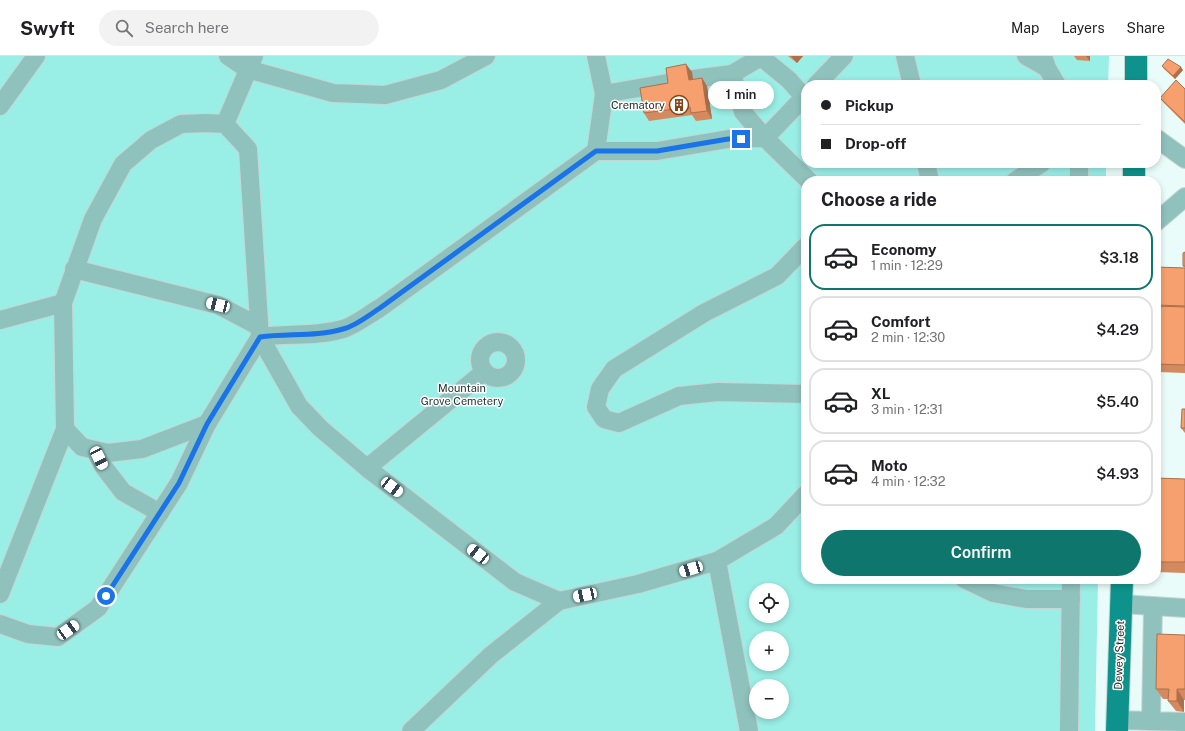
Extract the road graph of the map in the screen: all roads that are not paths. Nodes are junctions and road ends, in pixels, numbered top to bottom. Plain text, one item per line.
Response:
1 (36, 56) edge
2 (228, 56) edge
3 (486, 56) edge
4 (596, 56) edge
5 (844, 56) edge
6 (905, 56) edge
7 (1026, 56) edge
8 (1136, 56) edge
9 (1045, 62) edge
10 (250, 63) edge
11 (732, 74) junction
12 (693, 79) edge
13 (821, 80) edge
14 (911, 80) edge
15 (1054, 80) edge
16 (1136, 80) edge
17 (673, 82) edge
18 (801, 87) edge
19 (604, 94) junction
20 (801, 100) edge
21 (0, 106) edge
22 (225, 124) junction
23 (765, 138) junction
24 (1161, 142) edge
25 (596, 151) junction
26 (1185, 159) edge
27 (1035, 168) edge
28 (804, 176) edge
29 (1023, 176) edge
30 (1185, 197) edge
31 (1161, 218) edge
32 (801, 251) edge
33 (74, 269) junction
34 (62, 303) junction
35 (0, 320) edge
36 (259, 332) junction
37 (484, 372) dead end
38 (801, 394) edge
39 (207, 424) junction
40 (65, 429) junction
41 (95, 450) junction
42 (367, 468) junction
43 (801, 499) edge
44 (160, 513) junction
45 (717, 561) junction
46 (974, 584) edge
47 (1071, 584) edge
48 (1122, 584) edge
49 (0, 594) edge
50 (1071, 599) junction
51 (559, 601) junction
52 (1121, 604) junction
53 (1153, 606) junction
54 (1185, 608) edge
55 (0, 624) edge
56 (1151, 721) junction
57 (1185, 722) edge
58 (1117, 726) edge
59 (411, 731) edge
60 (749, 731) edge
61 (1068, 731) edge

1 - 21 street
2 - 10 street
3 - 10 street
4 - 19 street
5 - 13 street
6 - 14 street
7 - 9 street
8 - 16 main road
9 - 15 street
10 - 22 street
11 - 12 street
11 - 18 street
11 - 23 street
17 - 19 street
19 - 25 street
20 - 23 street
22 - 33 street
22 - 36 street
23 - 25 street
23 - 28 street
24 - 26 street
25 - 36 street
27 - 29 street
30 - 31 street
32 - 38 street
33 - 34 street
33 - 36 street
34 - 35 street
34 - 40 street
36 - 39 street
36 - 42 street
37 - 42 street
39 - 41 street
39 - 44 street
40 - 41 street
40 - 49 street
41 - 44 street
42 - 51 street
43 - 45 street
44 - 55 street
45 - 51 street
45 - 60 street
46 - 50 street
47 - 50 street
48 - 52 main road, Dewey Street
50 - 61 street
51 - 59 street
52 - 53 street
52 - 58 main road, Dewey Street
53 - 54 street
53 - 56 street
56 - 57 street
56 - 58 street

